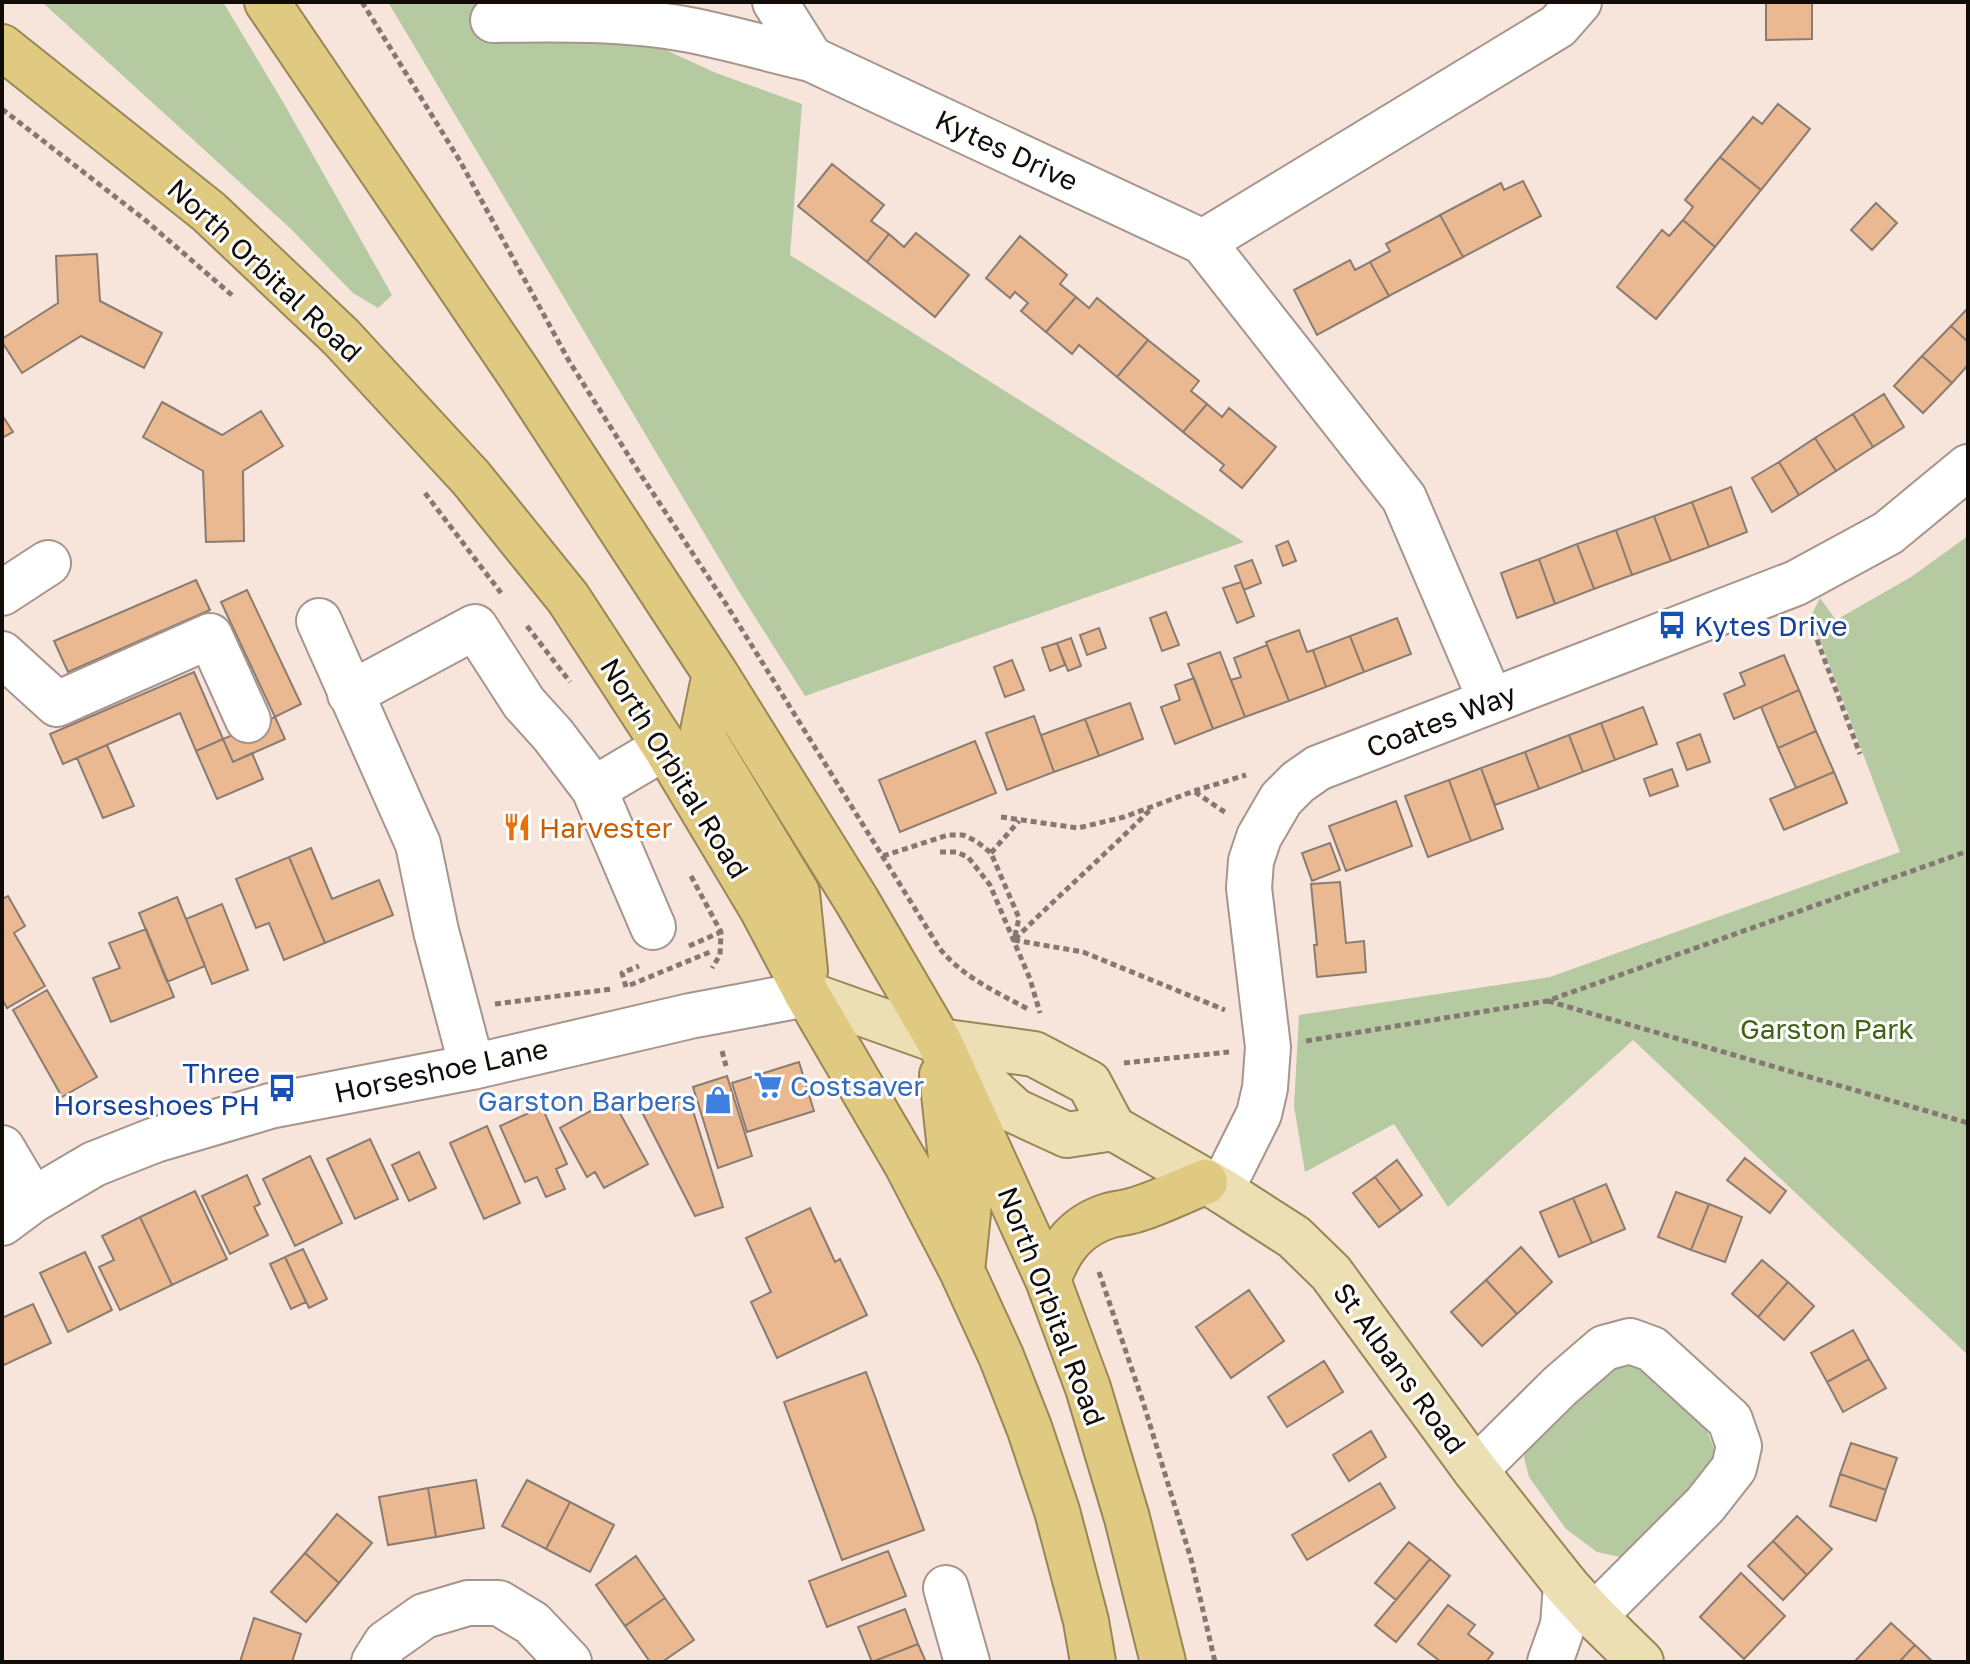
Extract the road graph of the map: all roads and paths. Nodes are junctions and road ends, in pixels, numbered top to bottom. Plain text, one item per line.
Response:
1 (267, 2) edge
2 (362, 2) edge
3 (775, 2) edge
4 (1579, 2) edge
5 (697, 16) edge
6 (493, 20) dead end
7 (2, 47) edge
8 (811, 59) junction
9 (2, 109) edge
10 (1203, 242) junction
11 (240, 303) dead end
12 (1968, 467) edge
13 (417, 483) dead end
14 (48, 563) dead end
15 (1796, 583) junction
16 (2, 593) edge
17 (504, 597) dead end
18 (319, 621) dead end
19 (524, 622) dead end
20 (2, 654) edge
21 (715, 673) junction
22 (573, 685) dead end
23 (350, 694) junction
24 (1491, 701) junction
25 (248, 720) dead end
26 (665, 747) junction
27 (1860, 754) dead end
28 (1298, 782) junction
29 (594, 789) junction
30 (1155, 805) junction
31 (1001, 817) dead end
32 (1020, 820) junction
33 (1968, 851) edge
34 (940, 852) dead end
35 (991, 853) junction
36 (883, 856) junction
37 (684, 864) dead end
38 (653, 927) dead end
39 (1014, 940) junction
40 (710, 952) dead end
41 (703, 973) dead end
42 (807, 994) junction
43 (1547, 1001) junction
44 (485, 1005) dead end
45 (1268, 1040) junction
46 (939, 1041) junction
47 (1121, 1063) dead end
48 (472, 1067) junction
49 (1968, 1123) edge
50 (1113, 1128) junction
51 (2, 1148) edge
52 (1213, 1186) junction
53 (17, 1212) edge
54 (1096, 1262) dead end
55 (962, 1271) junction
56 (1048, 1280) junction
57 (1475, 1470) junction
58 (946, 1588) dead end
59 (1580, 1600) junction
60 (374, 1662) edge
61 (569, 1662) edge
62 (967, 1662) edge
63 (1093, 1662) edge
64 (1163, 1662) edge
65 (1215, 1662) edge
66 (1550, 1662) edge
67 (1641, 1662) edge

1 - 21 highway, North Orbital Road
2 - 36 path
3 - 8 street
4 - 10 street
5 - 6 street, Kytes Drive
5 - 8 street, Kytes Drive
7 - 26 highway, North Orbital Road
8 - 10 street, Kytes Drive
9 - 11 path
10 - 24 street, Kytes Drive
12 - 15 street, Coates Way
13 - 17 path
14 - 16 street
15 - 24 street, Coates Way
15 - 27 path
18 - 23 street
19 - 22 path
20 - 25 street
21 - 42 highway
21 - 46 highway, North Orbital Road
23 - 29 street
23 - 48 street
24 - 28 street, Coates Way
26 - 29 street
26 - 42 highway, North Orbital Road
28 - 30 path
28 - 45 street, Coates Way
29 - 38 street
30 - 32 path
30 - 39 path
31 - 32 path
32 - 35 path
33 - 43 path
34 - 39 path
35 - 36 path
35 - 39 path
36 - 39 path
37 - 41 path
39 - 45 path
40 - 44 path
42 - 46 main road
42 - 48 street, Horseshoe Lane
42 - 55 highway, North Orbital Road
43 - 45 path
43 - 49 path
45 - 47 path
45 - 52 street, Coates Way
46 - 50 main road
46 - 50 main road
46 - 55 highway
46 - 56 highway, North Orbital Road
48 - 53 street, Horseshoe Lane
50 - 52 main road, St Albans Road
51 - 53 street
52 - 56 highway
52 - 57 main road, St Albans Road
54 - 65 path
55 - 63 highway, North Orbital Road
56 - 64 highway, North Orbital Road
57 - 59 main road, St Albans Road
57 - 59 street
58 - 62 street
59 - 66 street
59 - 67 main road, St Albans Road
60 - 61 street

